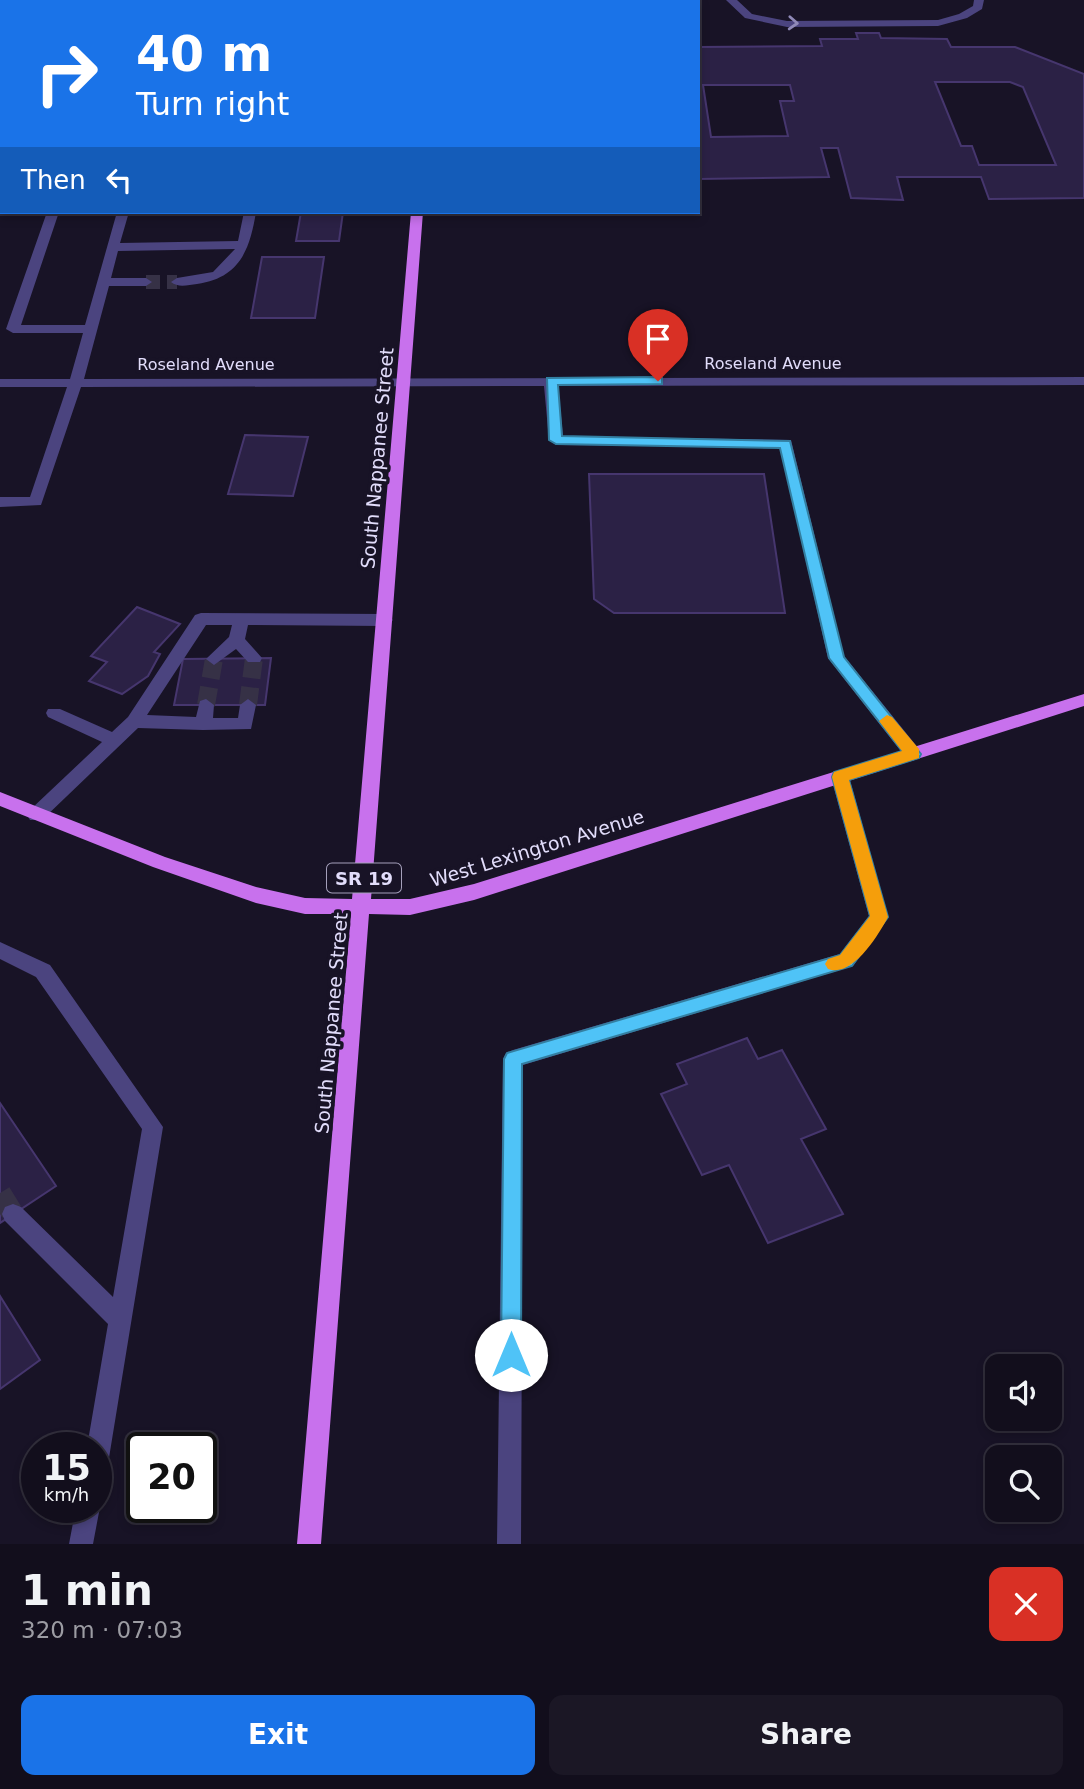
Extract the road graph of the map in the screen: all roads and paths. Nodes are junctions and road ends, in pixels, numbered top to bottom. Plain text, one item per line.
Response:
1 (732, 0) edge
2 (979, 4) edge
3 (52, 214) edge
4 (122, 214) edge
5 (250, 214) edge
6 (417, 214) edge
7 (244, 245) junction
8 (113, 247) junction
9 (103, 282) junction
10 (146, 282) tunnel mouth
11 (177, 282) tunnel mouth
12 (90, 329) junction
13 (404, 381) junction
14 (551, 381) junction
15 (1084, 381) edge
16 (76, 382) junction
17 (0, 383) edge
18 (0, 502) edge
19 (241, 620) junction
20 (385, 620) junction
21 (237, 640) junction
22 (254, 658) dead end
23 (214, 659) tunnel mouth
24 (1084, 700) edge
25 (206, 705) tunnel mouth
26 (248, 705) tunnel mouth
27 (54, 713) dead end
28 (134, 721) junction
29 (203, 724) junction
30 (114, 740) junction
31 (913, 754) junction
32 (840, 777) junction
33 (0, 799) edge
34 (36, 815) junction
35 (362, 908) junction
36 (0, 950) edge
37 (13, 1214) tunnel mouth
38 (120, 1319) junction
39 (101, 1432) edge
40 (85, 1523) edge
41 (81, 1544) edge
42 (309, 1544) edge
43 (509, 1544) edge

1 -> 2 street
3 - 12 street
4 - 8 street
5 - 7 street
6 - 13 main road, South Nappanee Street / SR 19
7 - 8 street
7 - 11 street
8 - 9 street
9 - 10 street
9 - 12 street
12 - 16 street
13 - 14 street, Roseland Avenue
13 - 16 street, Roseland Avenue
13 - 20 main road, South Nappanee Street / SR 19
14 - 15 street, Roseland Avenue
14 - 31 street
16 - 17 street, Roseland Avenue
16 - 18 street
19 - 20 street
19 - 21 street
19 - 28 street
20 - 35 main road, South Nappanee Street / SR 19
21 - 22 street
21 - 23 street
24 - 31 main road, West Lexington Avenue
25 - 29 street
26 - 29 street
27 - 30 street
28 - 29 street
28 - 30 street
30 - 34 street
31 - 32 main road, West Lexington Avenue
32 - 35 main road, West Lexington Avenue
32 - 43 street
33 - 34 main road, West Lexington Avenue
34 - 35 main road, West Lexington Avenue
35 - 42 main road, South Nappanee Street / SR 19
36 - 38 street
37 - 38 street
38 - 39 street
40 - 41 street

